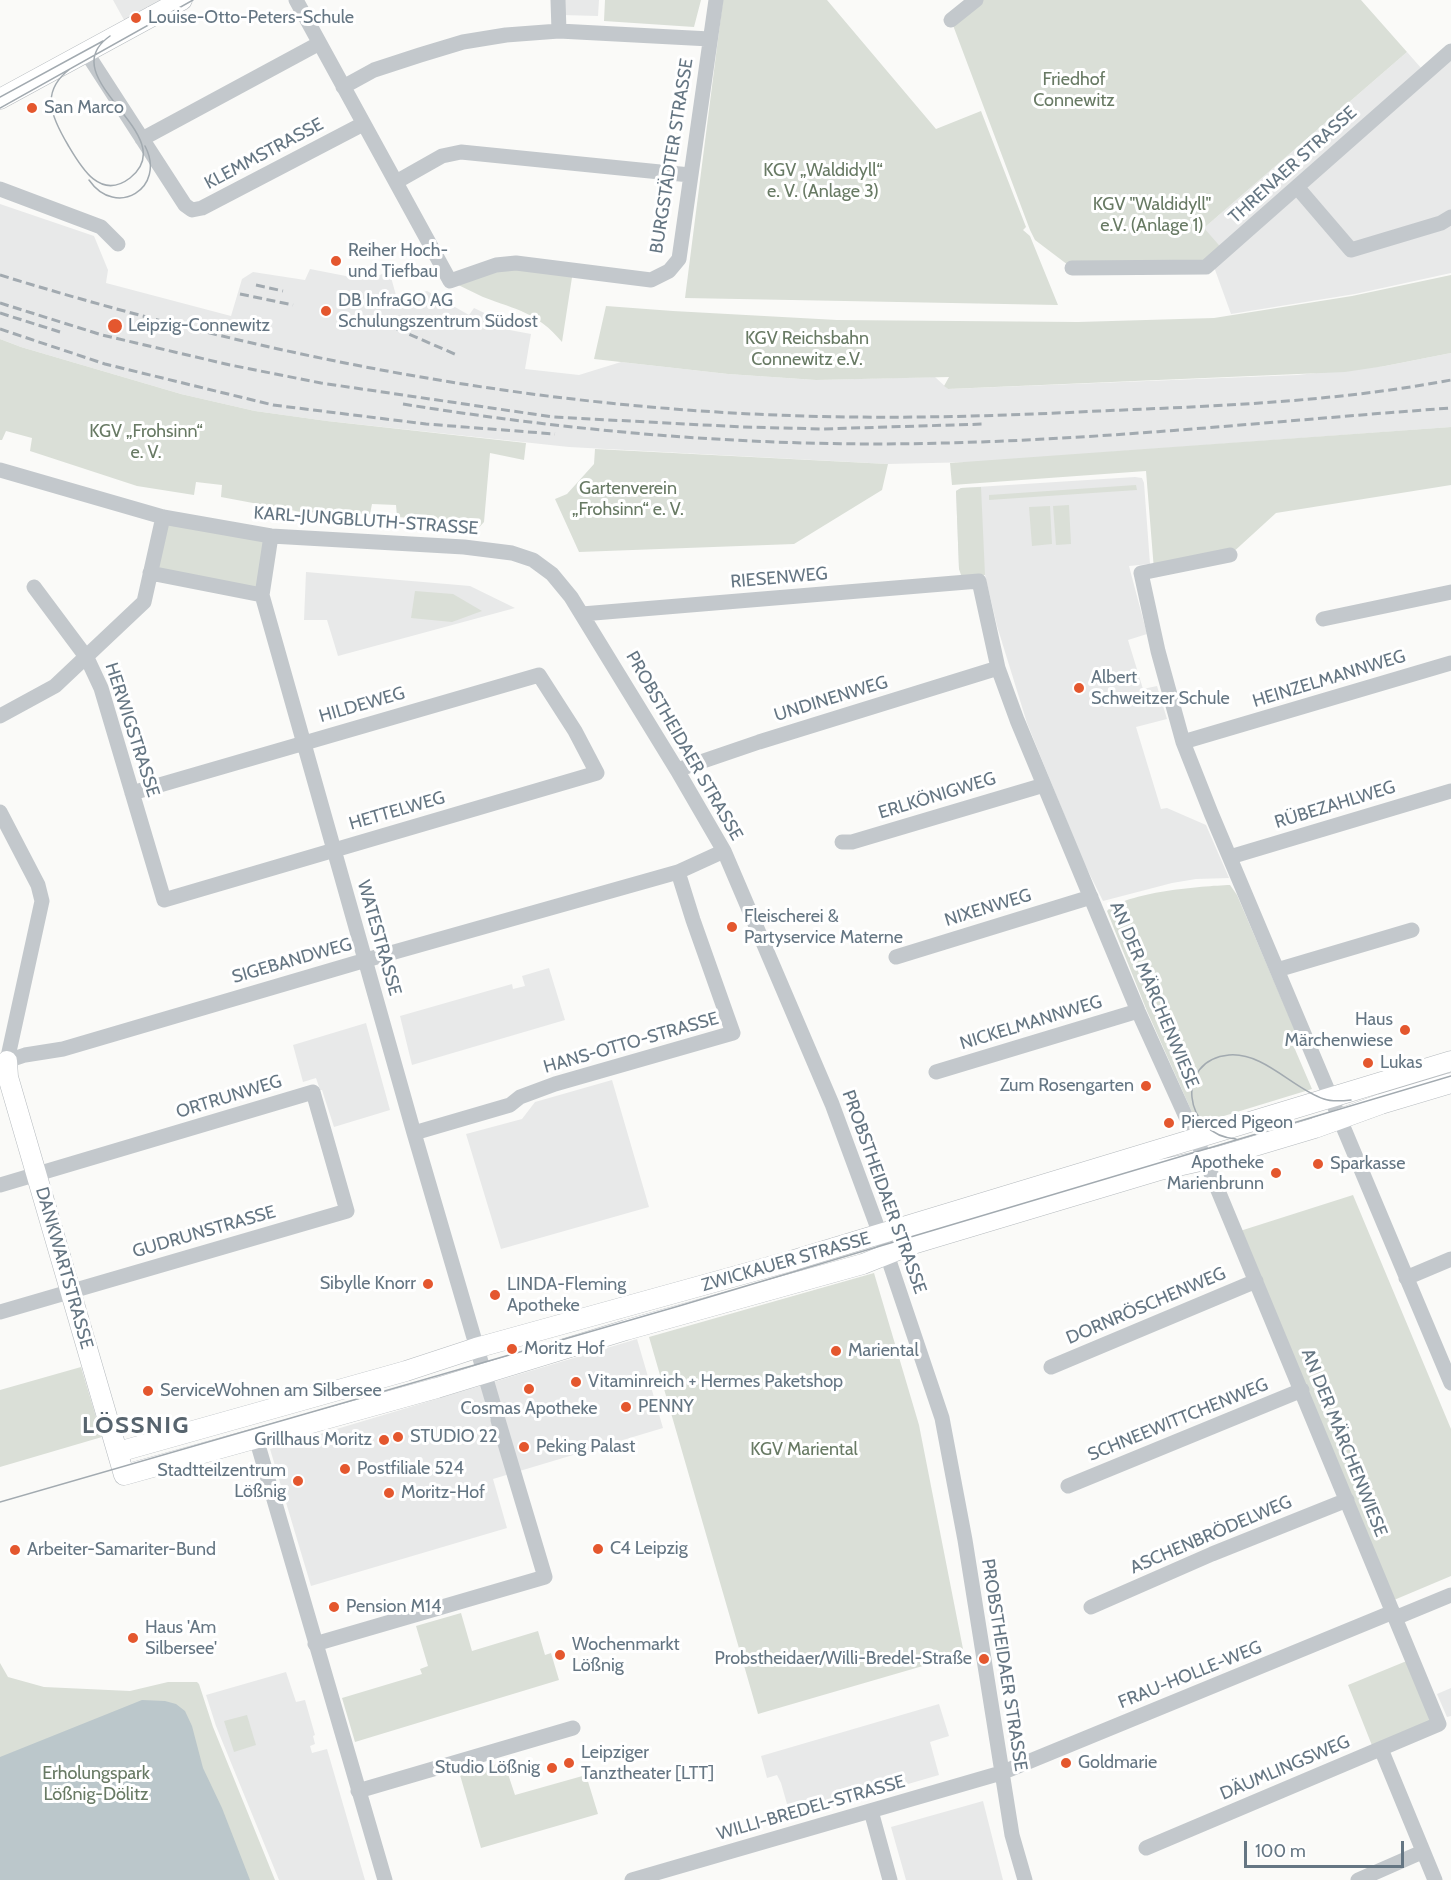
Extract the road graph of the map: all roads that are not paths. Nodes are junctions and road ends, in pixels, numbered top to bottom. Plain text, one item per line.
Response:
1 (182, 0) edge
2 (296, 0) edge
3 (558, 0) edge
4 (716, 0) edge
5 (976, 0) edge
6 (951, 20) dead end
7 (559, 30) junction
8 (710, 39) junction
9 (318, 44) junction
10 (1451, 51) edge
11 (86, 52) junction
12 (343, 87) junction
13 (0, 99) edge
14 (363, 124) junction
15 (142, 139) junction
16 (690, 175) junction
17 (396, 182) junction
18 (1297, 187) junction
19 (0, 189) edge
20 (1451, 217) edge
21 (118, 244) dead end
22 (1072, 268) dead end
23 (0, 470) edge
24 (163, 517) junction
25 (271, 536) junction
26 (1230, 555) dead end
27 (150, 573) junction
28 (552, 574) joint
29 (979, 581) joint
30 (34, 587) dead end
31 (1451, 592) edge
32 (262, 595) junction
33 (582, 614) junction
34 (1323, 619) dead end
35 (87, 658) junction
36 (1451, 663) edge
37 (998, 668) junction
38 (0, 716) edge
39 (575, 731) joint
40 (302, 742) junction
41 (1183, 742) junction
42 (677, 770) junction
43 (1044, 785) junction
44 (1451, 791) edge
45 (132, 793) junction
46 (0, 812) edge
47 (842, 842) dead end
48 (333, 850) junction
49 (724, 852) junction
50 (1230, 857) junction
51 (678, 872) junction
52 (1091, 897) junction
53 (164, 900) joint
54 (1412, 930) dead end
55 (896, 957) dead end
56 (366, 960) junction
57 (1277, 970) junction
58 (1138, 1011) junction
59 (7, 1061) junction
60 (1451, 1061) edge
61 (936, 1072) dead end
62 (1451, 1083) edge
63 (1330, 1096) junction
64 (1340, 1120) junction
65 (414, 1133) junction
66 (1196, 1139) junction
67 (1205, 1159) junction
68 (37, 1174) junction
69 (0, 1185) edge
70 (347, 1211) joint
71 (880, 1234) junction
72 (887, 1256) junction
73 (1451, 1259) edge
74 (1406, 1278) junction
75 (1256, 1281) junction
76 (71, 1291) junction
77 (0, 1312) edge
78 (476, 1348) junction
79 (1051, 1367) dead end
80 (484, 1374) junction
81 (1449, 1375) edge
82 (1302, 1390) junction
83 (256, 1438) junction
84 (118, 1452) junction
85 (124, 1475) joint
86 (1068, 1486) dead end
87 (1347, 1500) junction
88 (1451, 1595) edge
89 (1091, 1607) dead end
90 (1394, 1615) junction
91 (315, 1644) junction
92 (1439, 1724) joint
93 (573, 1728) dead end
94 (1381, 1749) junction
95 (1001, 1773) junction
96 (358, 1791) junction
97 (871, 1811) junction
98 (1146, 1848) dead end
99 (1422, 1852) junction
100 (385, 1880) edge
101 (632, 1880) edge
102 (890, 1880) edge
103 (1025, 1880) edge
104 (1358, 1880) edge
105 (1435, 1880) edge

1 - 11 main road
2 - 9 street
3 - 7 street
4 - 8 street, BURGSTÄDTER STRASSE
5 - 6 street
7 - 8 street
7 - 12 street
8 - 16 street, BURGSTÄDTER STRASSE
9 - 12 street
9 - 15 street
10 - 18 street, THRENAER STRASSE
11 - 13 main road
11 - 15 street, KLEMMSTRASSE
12 - 14 street
14 - 15 street, KLEMMSTRASSE
14 - 17 street
16 - 17 street
16 - 17 street, BURGSTÄDTER STRASSE
18 - 20 street
18 - 22 street, THRENAER STRASSE
19 - 21 street
23 - 24 street, KARL-JUNGBLUTH-STRASSE
24 - 25 street, KARL-JUNGBLUTH-STRASSE
24 - 27 street
25 - 28 street, KARL-JUNGBLUTH-STRASSE
25 - 32 street, WATESTRASSE
26 - 41 street
27 - 32 street
27 - 35 street
28 - 33 street, PROBSTHEIDAER STRASSE
29 - 33 street, RIESENWEG
29 - 37 street, AN DER MÄRCHENWIESE
30 - 35 street, HERWIGSTRASSE
31 - 34 street
32 - 40 street, WATESTRASSE
33 - 42 street, PROBSTHEIDAER STRASSE
35 - 38 street
35 - 45 street, HERWIGSTRASSE
36 - 41 street, HEINZELMANNWEG
37 - 42 street, UNDINENWEG
37 - 43 street, AN DER MÄRCHENWIESE
39 - 40 street, HILDEWEG
39 - 48 street, HETTELWEG
40 - 45 street, HILDEWEG
40 - 48 street, WATESTRASSE
41 - 50 street
42 - 49 street, PROBSTHEIDAER STRASSE
43 - 47 street, ERLKÖNIGWEG
43 - 52 street, AN DER MÄRCHENWIESE
44 - 50 street, RÜBEZAHLWEG
45 - 53 street, HERWIGSTRASSE
46 - 59 street
48 - 53 street, HETTELWEG
48 - 56 street, WATESTRASSE
49 - 51 street, SIGEBANDWEG
49 - 71 street, PROBSTHEIDAER STRASSE
50 - 57 street
51 - 56 street, SIGEBANDWEG
51 - 65 street, HANS-OTTO-STRASSE
52 - 55 street, NIXENWEG
52 - 58 street, AN DER MÄRCHENWIESE
54 - 57 street
56 - 59 street, SIGEBANDWEG
56 - 65 street, WATESTRASSE
57 - 63 street
58 - 61 street, NICKELMANNWEG
58 - 66 street, AN DER MÄRCHENWIESE
59 - 68 main road, DANKWARTSTRASSE
60 - 63 main road, ZWICKAUER STRASSE
62 - 64 main road, ZWICKAUER STRASSE
63 - 64 street
63 - 66 main road, ZWICKAUER STRASSE
64 - 67 main road, ZWICKAUER STRASSE
64 - 74 street
65 - 78 street, WATESTRASSE
66 - 67 street, AN DER MÄRCHENWIESE
66 - 71 main road, ZWICKAUER STRASSE
67 - 72 main road, ZWICKAUER STRASSE
67 - 75 street, AN DER MÄRCHENWIESE
68 - 69 street
68 - 70 street, ORTRUNWEG
68 - 76 main road, DANKWARTSTRASSE
70 - 76 street, GUDRUNSTRASSE
71 - 72 street, PROBSTHEIDAER STRASSE
71 - 78 main road, ZWICKAUER STRASSE
72 - 80 main road, ZWICKAUER STRASSE
72 - 95 street, PROBSTHEIDAER STRASSE
73 - 74 street
74 - 81 street
75 - 79 street, DORNRÖSCHENWEG
75 - 82 street, AN DER MÄRCHENWIESE
76 - 77 street, GUDRUNSTRASSE
76 - 84 main road, DANKWARTSTRASSE
78 - 80 street, WATESTRASSE
78 - 84 main road, ZWICKAUER STRASSE
80 - 83 main road, ZWICKAUER STRASSE
80 - 91 street, WATESTRASSE
82 - 86 street, SCHNEEWITTCHENWEG
82 - 87 street, AN DER MÄRCHENWIESE
83 - 85 main road, ZWICKAUER STRASSE
83 - 91 street
84 - 85 main road, DANKWARTSTRASSE
87 - 89 street, ASCHENBRÖDELWEG
87 - 90 street, AN DER MÄRCHENWIESE
88 - 90 street
90 - 92 street, AN DER MÄRCHENWIESE
90 - 95 street, FRAU-HOLLE-WEG
91 - 96 street
92 - 94 street, DÄUMLINGSWEG
93 - 96 street
94 - 98 street, DÄUMLINGSWEG
94 - 99 street
95 - 97 street, WILLI-BREDEL-STRASSE
95 - 103 street, PROBSTHEIDAER STRASSE
96 - 100 street
97 - 101 street, WILLI-BREDEL-STRASSE
97 - 102 street
99 - 104 street
99 - 105 street

